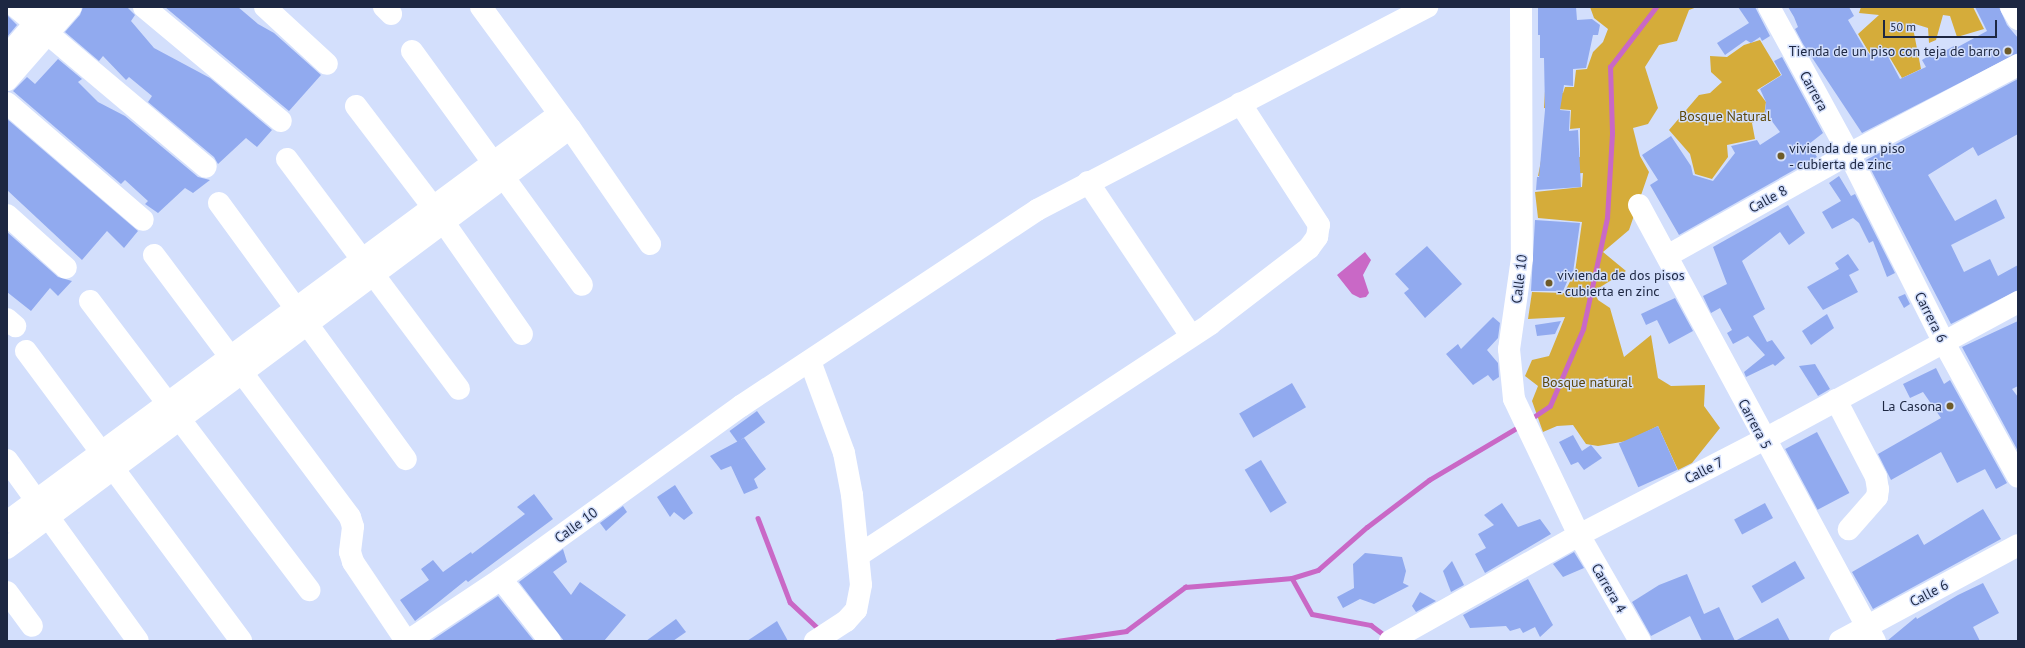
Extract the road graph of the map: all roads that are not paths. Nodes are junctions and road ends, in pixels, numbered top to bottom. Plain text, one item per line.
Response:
1 (16, 7) edge
2 (71, 7) edge
3 (144, 7) edge
4 (265, 7) edge
5 (481, 7) edge
6 (1427, 7) edge
7 (1521, 7) edge
8 (1769, 7) edge
9 (2011, 7) edge
10 (2018, 19) edge
11 (44, 21) edge
12 (412, 51) dead end
13 (7, 56) edge
14 (326, 64) dead end
15 (2018, 65) edge
16 (7, 80) edge
17 (7, 103) edge
18 (1240, 103) junction
19 (356, 106) dead end
20 (281, 121) dead end
21 (565, 121) junction
22 (1849, 154) junction
23 (287, 159) dead end
24 (206, 167) dead end
25 (499, 170) junction
26 (1088, 182) junction
27 (219, 204) dead end
28 (1639, 205) dead end
29 (439, 214) junction
30 (7, 215) edge
31 (143, 220) dead end
32 (650, 244) dead end
33 (154, 255) dead end
34 (1667, 256) junction
35 (369, 267) junction
36 (66, 268) dead end
37 (582, 285) dead end
38 (90, 301) dead end
39 (2018, 302) edge
40 (302, 316) junction
41 (522, 334) dead end
42 (1192, 336) junction
43 (1943, 341) junction
44 (26, 351) dead end
45 (810, 361) junction
46 (236, 365) junction
47 (459, 389) dead end
48 (1836, 400) junction
49 (175, 411) junction
50 (1764, 440) junction
51 (406, 459) dead end
52 (7, 460) edge
53 (107, 461) junction
54 (2018, 477) edge
55 (42, 509) junction
56 (7, 522) edge
57 (1849, 529) dead end
58 (1579, 535) junction
59 (2018, 545) edge
60 (7, 548) edge
61 (859, 555) junction
62 (501, 579) junction
63 (309, 590) dead end
64 (7, 592) edge
65 (32, 626) dead end
66 (1871, 634) edge
67 (138, 641) edge
68 (241, 641) edge
69 (407, 641) edge
70 (550, 641) edge
71 (815, 641) edge
72 (1390, 641) edge
73 (1640, 641) edge
74 (1840, 641) edge

1 - 11 street
2 - 11 street
3 - 20 street
4 - 14 street
5 - 21 street
6 - 18 street, Calle 10
7 - 58 street, Calle 10
8 - 22 street, Carrera
9 - 10 street
11 - 13 street
11 - 16 street
11 - 24 street
12 - 25 street
15 - 22 street, Calle 8
17 - 31 street
18 - 26 street, Calle 10
18 - 42 street
19 - 29 street
21 - 25 street
21 - 32 street
22 - 34 street, Calle 8
22 - 43 street, Carrera 6
23 - 35 street
25 - 29 street
25 - 37 street
26 - 42 street
26 - 45 street, Calle 10
27 - 40 street
28 - 34 street, Carrera 5
29 - 35 street
29 - 41 street
30 - 36 street
33 - 46 street
34 - 50 street, Carrera 5
35 - 40 street
35 - 47 street
38 - 49 street
39 - 43 street, Calle 7
40 - 46 street
40 - 51 street
42 - 61 street
43 - 48 street, Calle 7
43 - 54 street, Carrera 6
44 - 53 street
45 - 61 street
45 - 62 street, Calle 10
46 - 49 street
46 - 69 street
48 - 50 street, Calle 7
48 - 57 street
49 - 53 street
49 - 63 street
50 - 58 street, Calle 7
50 - 66 street, Carrera 5
52 - 55 street
53 - 55 street
53 - 68 street
55 - 56 street
55 - 60 street
55 - 67 street
58 - 72 street, Calle 7
58 - 73 street, Carrera 4
59 - 66 street, Calle 6
61 - 71 street
62 - 69 street, Calle 10
62 - 70 street
64 - 65 street
66 - 74 street, Calle 6

